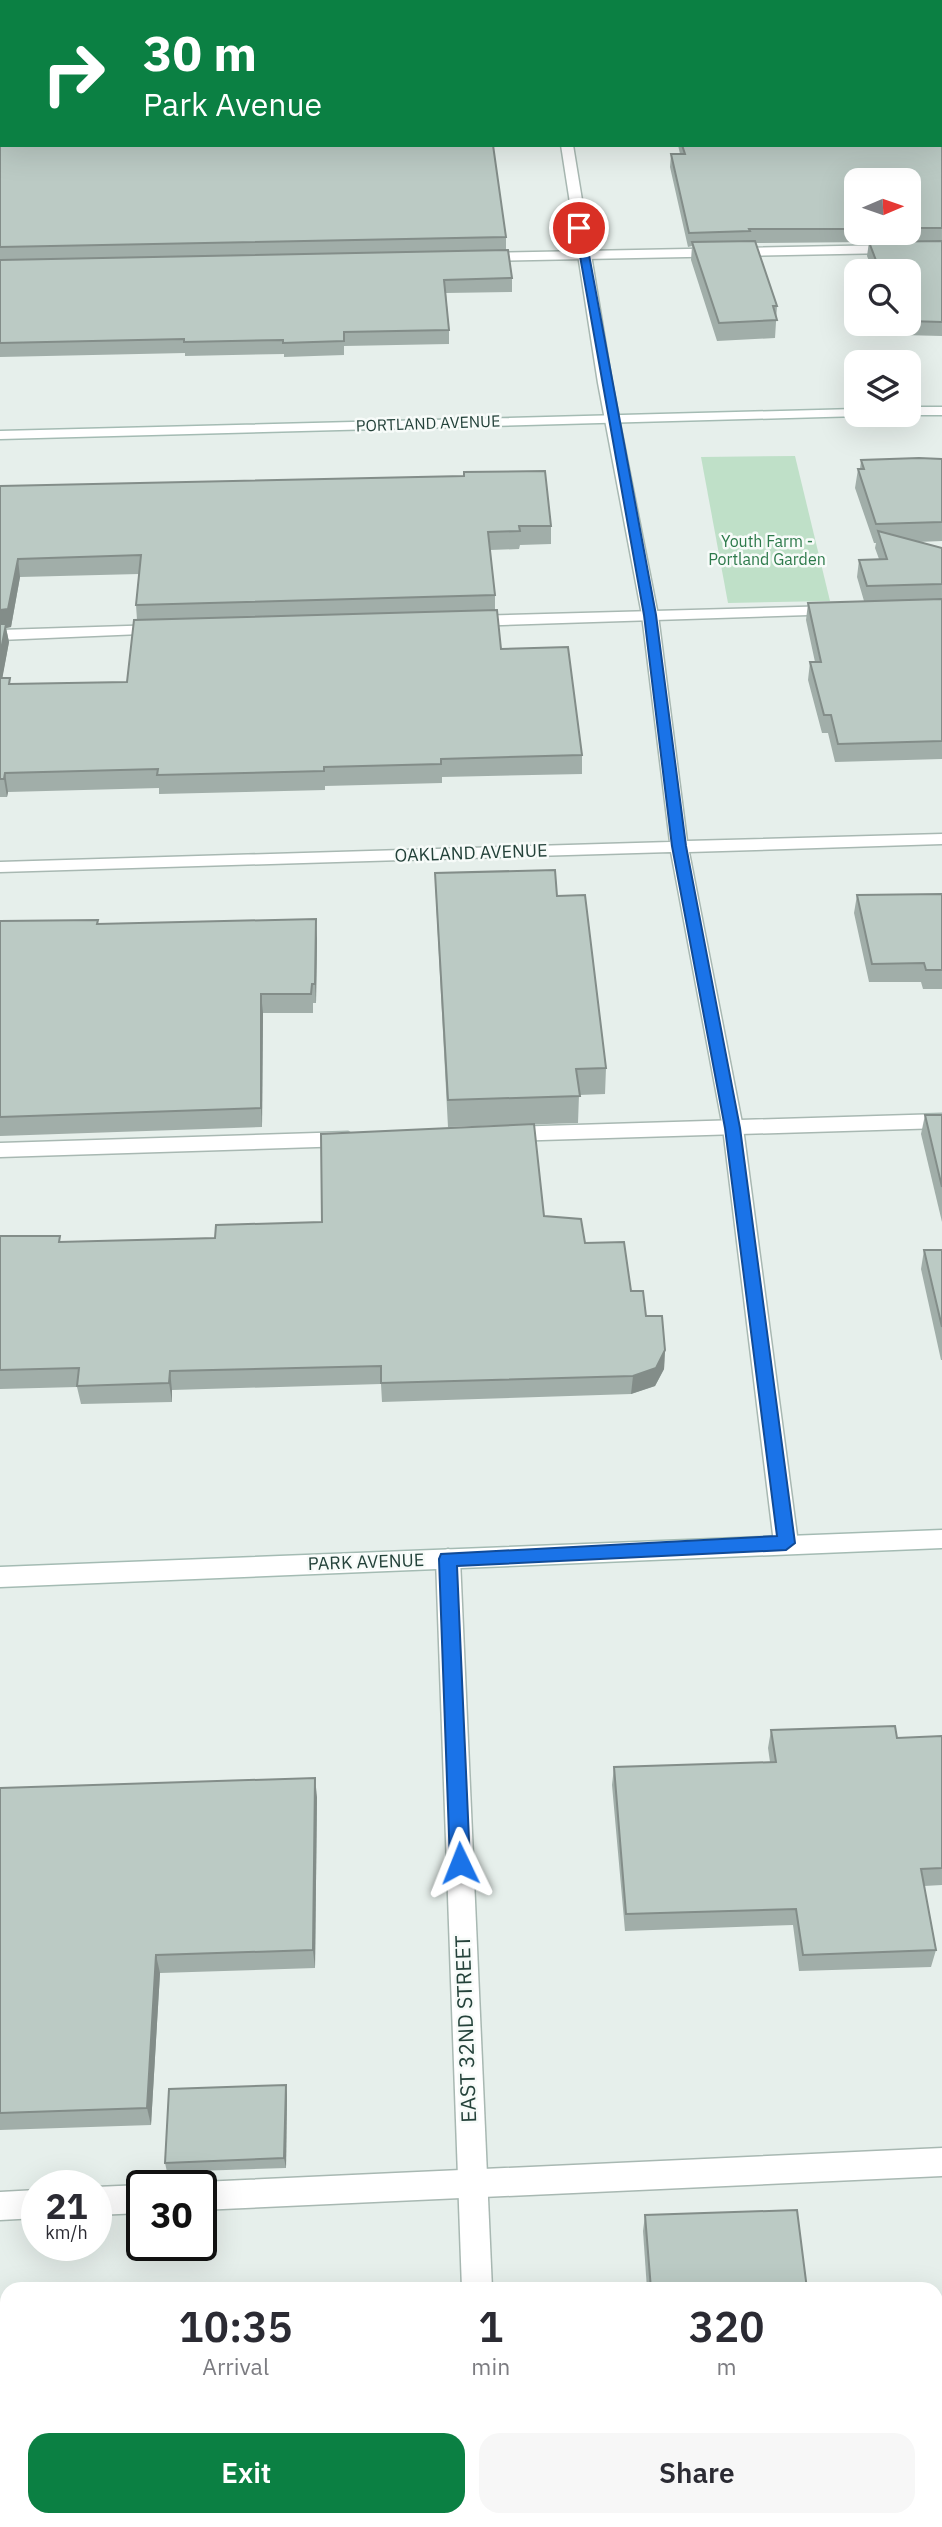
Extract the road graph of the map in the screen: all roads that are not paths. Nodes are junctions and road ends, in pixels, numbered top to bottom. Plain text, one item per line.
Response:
1 (567, 147) edge
2 (942, 248) edge
3 (583, 254) junction
4 (464, 257) edge
5 (921, 411) edge
6 (942, 411) edge
7 (844, 413) edge
8 (612, 418) junction
9 (0, 435) edge
10 (848, 611) edge
11 (650, 615) junction
12 (455, 621) edge
13 (179, 629) edge
14 (0, 635) edge
15 (942, 839) edge
16 (679, 846) junction
17 (0, 867) edge
18 (942, 1121) edge
19 (733, 1128) junction
20 (487, 1135) edge
21 (362, 1139) edge
22 (0, 1150) edge
23 (942, 1539) edge
24 (786, 1543) junction
25 (448, 1559) junction
26 (0, 1577) edge
27 (942, 2162) edge
28 (472, 2183) junction
29 (217, 2195) edge
30 (21, 2205) edge
31 (0, 2206) edge
32 (477, 2282) edge

1 - 3 street
2 - 3 street
3 - 4 street
3 - 8 street
5 - 6 street
7 - 8 street, PORTLAND AVENUE
8 - 9 street, PORTLAND AVENUE
8 - 11 street
10 - 11 street
11 - 12 street
11 - 16 street
13 - 14 street
15 - 16 street, OAKLAND AVENUE
16 - 17 street, OAKLAND AVENUE
16 - 19 street
18 - 19 street
19 - 20 street
19 - 24 street
21 - 22 street
23 - 24 street, PARK AVENUE
24 - 25 street, PARK AVENUE
25 - 26 street, PARK AVENUE
25 - 28 street, EAST 32ND STREET
27 - 28 street
28 - 29 street
28 - 32 street, EAST 32ND STREET
30 - 31 street

